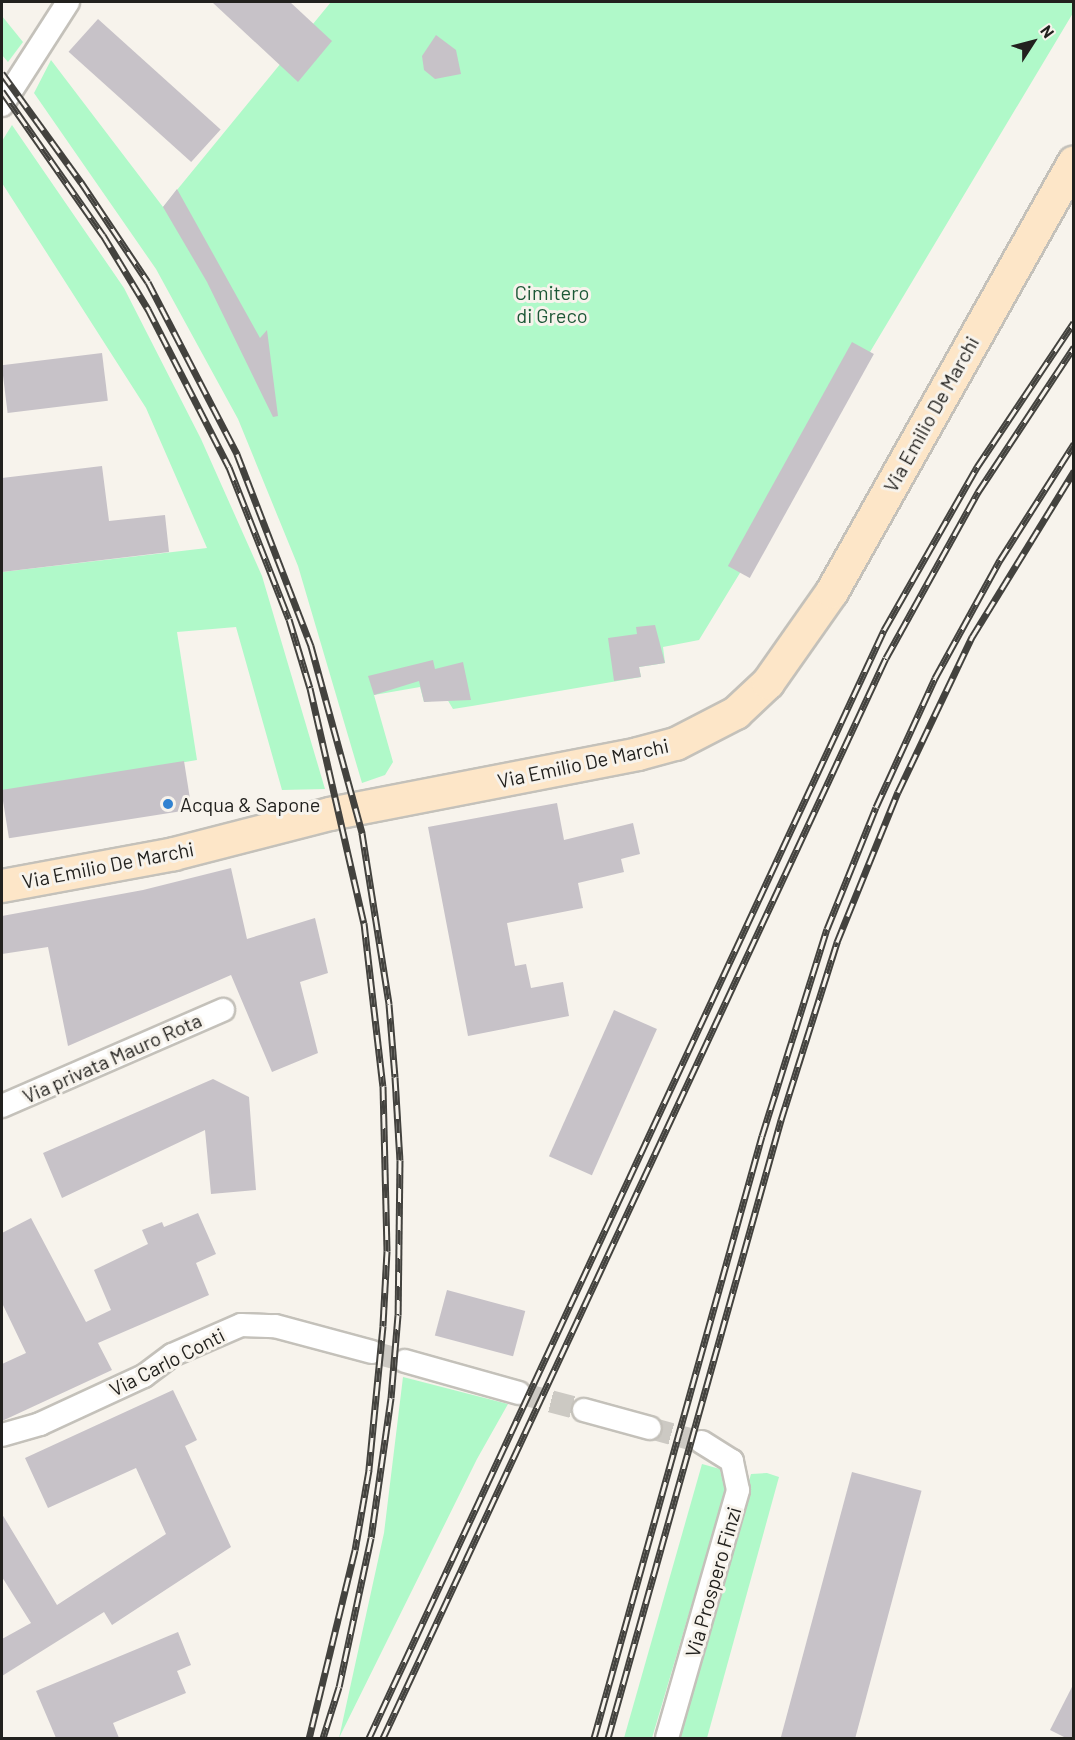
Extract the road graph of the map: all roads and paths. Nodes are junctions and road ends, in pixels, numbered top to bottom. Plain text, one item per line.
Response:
1 (68, 2) edge
2 (2, 105) edge
3 (1074, 163) edge
4 (2, 886) edge
5 (223, 1010) dead end
6 (2, 1106) edge
7 (372, 1352) tunnel mouth
8 (405, 1361) tunnel mouth
9 (519, 1392) tunnel mouth
10 (584, 1410) tunnel mouth
11 (650, 1428) tunnel mouth
12 (2, 1435) edge
13 (701, 1442) tunnel mouth
14 (667, 1738) edge

1 - 2 street
3 - 4 street, Via Emilio De Marchi
5 - 6 street, Via privata Mauro Rota
7 - 12 street, Via Carlo Conti
8 - 9 street
10 - 11 street
13 - 14 street, Via Prospero Finzi

